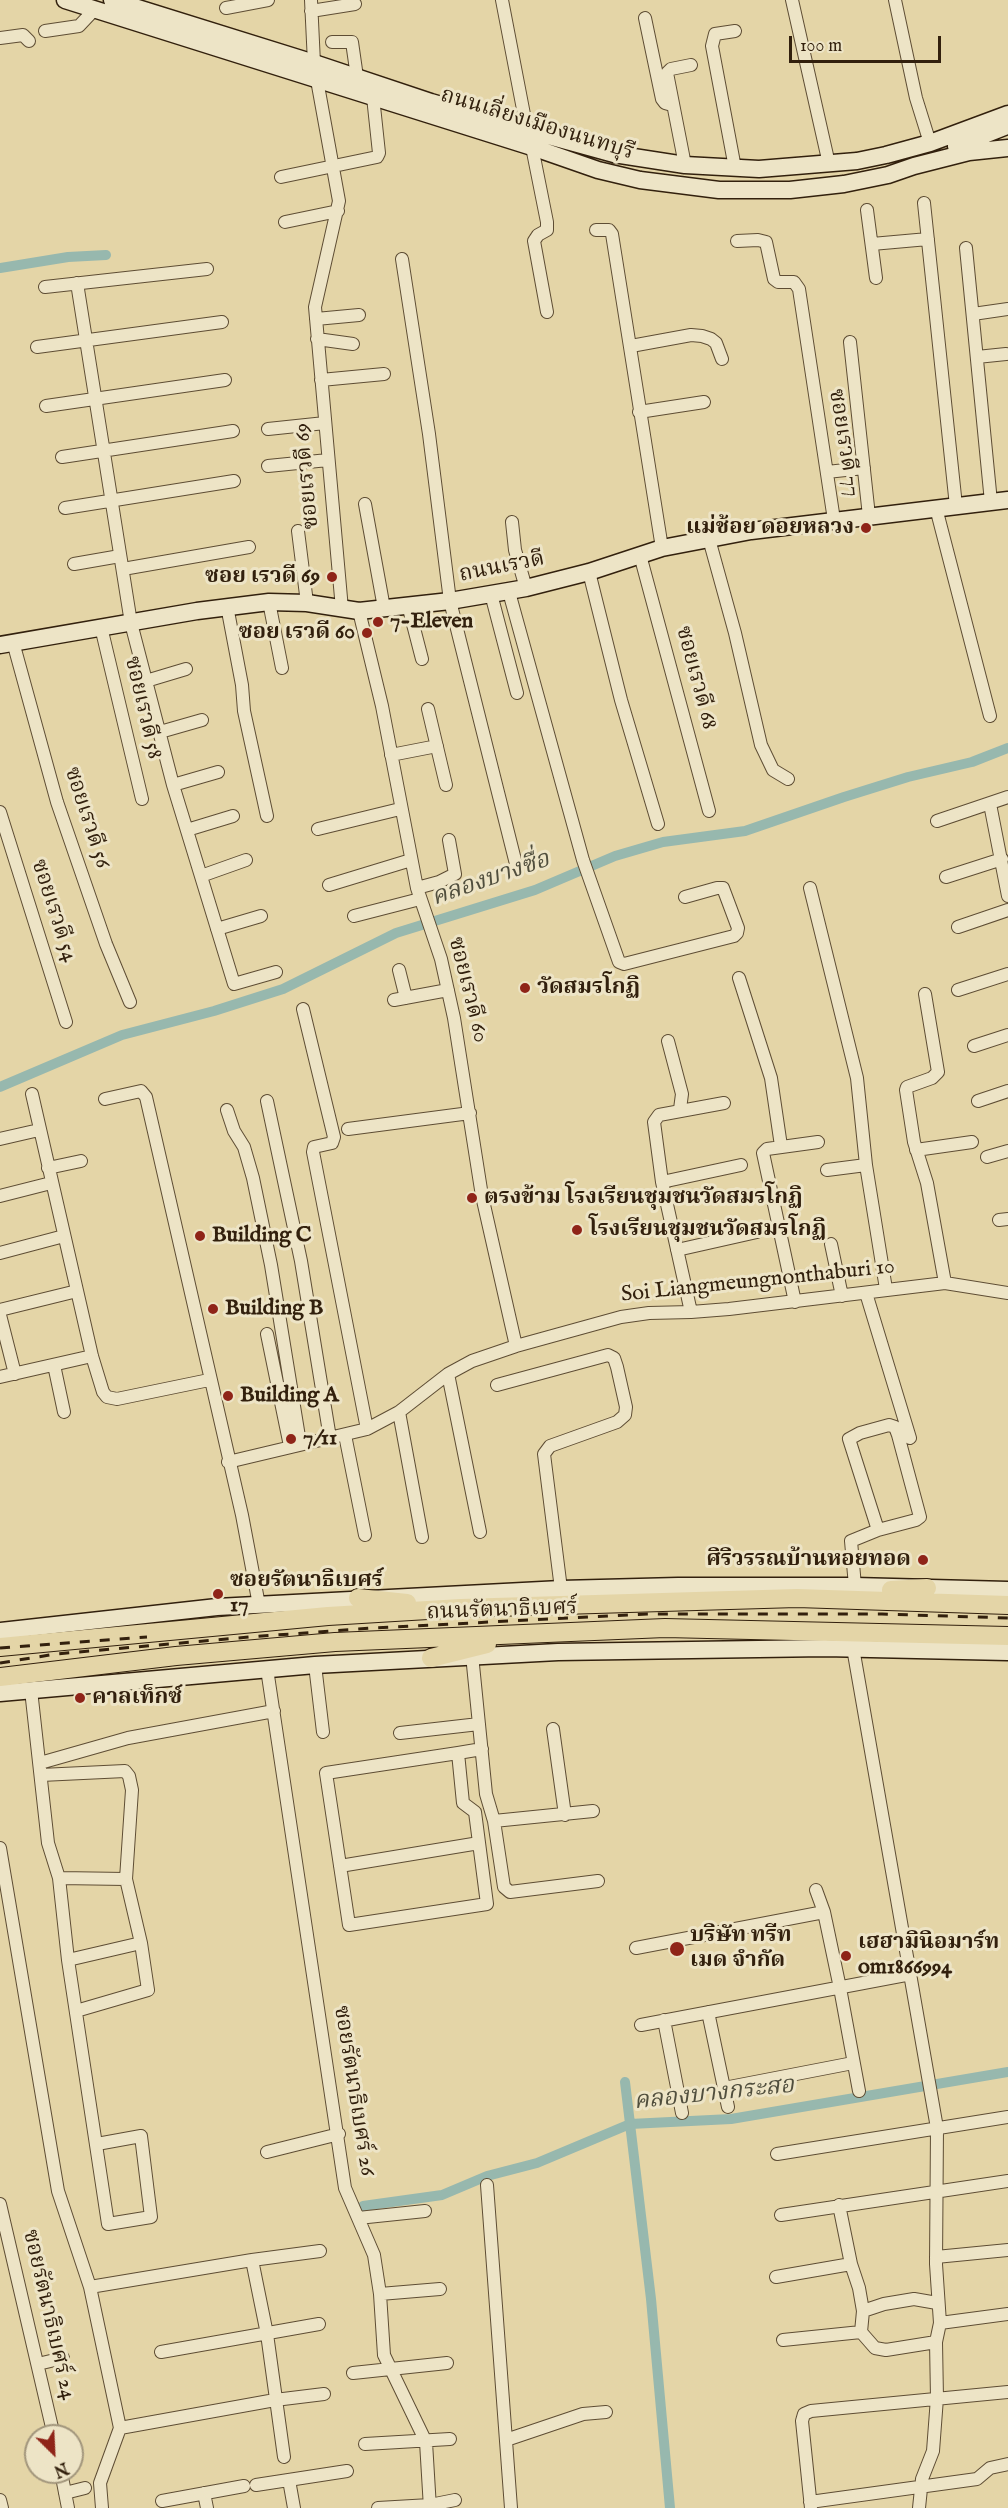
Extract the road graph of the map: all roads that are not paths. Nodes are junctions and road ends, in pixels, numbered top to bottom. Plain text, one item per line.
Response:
1 (65, 0) edge
2 (112, 0) edge
3 (268, 0) edge
4 (502, 0) edge
5 (792, 0) edge
6 (895, 0) edge
7 (354, 4) dead end
8 (311, 6) edge
9 (226, 8) dead end
10 (95, 9) junction
11 (645, 18) dead end
12 (45, 31) dead end
13 (735, 31) dead end
14 (0, 38) edge
15 (29, 41) dead end
16 (332, 42) dead end
17 (314, 63) junction
18 (691, 65) dead end
19 (357, 77) junction
20 (317, 80) junction
21 (373, 97) junction
22 (672, 105) junction
23 (1006, 119) edge
24 (527, 130) junction
25 (930, 143) junction
26 (532, 147) junction
27 (1007, 147) edge
28 (571, 161) junction
29 (829, 164) junction
30 (684, 165) junction
31 (334, 168) junction
32 (735, 168) junction
33 (281, 177) dead end
34 (924, 203) dead end
35 (867, 210) dead end
36 (338, 211) junction
37 (285, 222) dead end
38 (596, 230) dead end
39 (928, 239) junction
40 (737, 241) dead end
41 (872, 244) junction
42 (966, 248) dead end
43 (402, 259) dead end
44 (207, 269) dead end
45 (876, 279) dead end
46 (77, 283) junction
47 (45, 287) dead end
48 (1008, 309) edge
49 (547, 312) dead end
50 (973, 314) junction
51 (358, 315) dead end
52 (316, 319) junction
53 (222, 322) dead end
54 (317, 339) junction
55 (86, 340) junction
56 (850, 342) dead end
57 (353, 344) dead end
58 (631, 346) junction
59 (37, 347) dead end
60 (1006, 354) dead end
61 (977, 357) junction
62 (722, 359) dead end
63 (384, 374) dead end
64 (225, 380) dead end
65 (321, 380) junction
66 (96, 399) junction
67 (704, 402) dead end
68 (46, 406) dead end
69 (639, 412) junction
70 (325, 423) junction
71 (268, 429) dead end
72 (233, 431) dead end
73 (104, 451) junction
74 (62, 457) dead end
75 (328, 460) junction
76 (268, 466) dead end
77 (864, 468) junction
78 (827, 472) junction
79 (234, 481) dead end
80 (1008, 500) edge
81 (112, 501) junction
82 (991, 502) junction
83 (365, 504) dead end
84 (956, 506) junction
85 (66, 508) dead end
86 (936, 508) junction
87 (869, 516) junction
88 (834, 520) junction
89 (512, 522) dead end
90 (298, 531) dead end
91 (709, 539) junction
92 (249, 547) dead end
93 (662, 548) junction
94 (640, 555) junction
95 (120, 556) junction
96 (74, 564) dead end
97 (123, 569) junction
98 (589, 572) junction
99 (518, 590) junction
100 (491, 594) junction
101 (450, 601) junction
102 (269, 602) junction
103 (307, 603) junction
104 (408, 605) junction
105 (227, 606) junction
106 (384, 608) junction
107 (350, 610) junction
108 (131, 623) junction
109 (101, 627) junction
110 (6, 644) edge
111 (422, 659) dead end
112 (282, 668) dead end
113 (186, 669) dead end
114 (146, 681) junction
115 (517, 693) dead end
116 (428, 709) dead end
117 (990, 716) dead end
118 (202, 720) dead end
119 (159, 732) junction
120 (437, 746) junction
121 (391, 755) junction
122 (218, 772) dead end
123 (788, 779) dead end
124 (173, 785) junction
125 (446, 785) dead end
126 (1008, 797) edge
127 (142, 799) dead end
128 (990, 804) junction
129 (400, 809) junction
130 (709, 811) dead end
131 (0, 812) edge
132 (233, 816) dead end
133 (267, 816) dead end
134 (937, 821) dead end
135 (658, 824) dead end
136 (318, 829) dead end
137 (187, 830) junction
138 (449, 840) dead end
139 (1003, 853) edge
140 (246, 860) dead end
141 (411, 860) junction
142 (516, 864) dead end
143 (201, 876) junction
144 (945, 877) dead end
145 (329, 885) dead end
146 (810, 888) dead end
147 (418, 894) junction
148 (1008, 896) edge
149 (685, 897) dead end
150 (1008, 910) edge
151 (261, 916) dead end
152 (354, 916) dead end
153 (958, 927) dead end
154 (217, 929) junction
155 (399, 970) dead end
156 (276, 972) dead end
157 (1008, 974) edge
158 (739, 978) dead end
159 (447, 990) junction
160 (958, 990) dead end
161 (924, 994) dead end
162 (130, 1002) dead end
163 (303, 1009) dead end
164 (66, 1022) dead end
165 (1008, 1035) edge
166 (668, 1041) dead end
167 (974, 1046) dead end
168 (1008, 1091) edge
169 (32, 1094) dead end
170 (105, 1100) dead end
171 (267, 1101) dead end
172 (978, 1101) dead end
173 (724, 1102) dead end
174 (680, 1109) junction
175 (227, 1110) dead end
176 (470, 1113) junction
177 (348, 1129) dead end
178 (39, 1130) junction
179 (0, 1139) edge
180 (818, 1142) dead end
181 (972, 1142) dead end
182 (781, 1146) junction
183 (916, 1150) junction
184 (1008, 1151) edge
185 (987, 1157) dead end
186 (81, 1161) dead end
187 (741, 1165) dead end
188 (866, 1165) junction
189 (48, 1168) junction
190 (827, 1170) dead end
191 (662, 1182) junction
192 (51, 1183) junction
193 (0, 1196) edge
194 (757, 1232) dead end
195 (64, 1236) junction
196 (831, 1244) dead end
197 (677, 1250) junction
198 (0, 1252) edge
199 (945, 1283) junction
200 (886, 1289) junction
201 (77, 1291) junction
202 (866, 1293) junction
203 (1008, 1293) edge
204 (842, 1296) junction
205 (795, 1302) junction
206 (0, 1310) edge
207 (691, 1312) junction
208 (0, 1315) edge
209 (267, 1334) dead end
210 (516, 1346) junction
211 (92, 1356) junction
212 (54, 1365) junction
213 (15, 1374) junction
214 (448, 1374) junction
215 (0, 1377) edge
216 (209, 1380) junction
217 (497, 1385) dead end
218 (64, 1412) dead end
219 (399, 1412) junction
220 (367, 1429) junction
221 (345, 1435) junction
222 (330, 1438) junction
223 (910, 1438) dead end
224 (295, 1444) junction
225 (228, 1462) junction
226 (878, 1530) junction
227 (480, 1532) dead end
228 (365, 1535) dead end
229 (422, 1537) dead end
230 (855, 1586) junction
231 (927, 1588) junction
232 (561, 1589) junction
233 (1008, 1590) edge
234 (358, 1598) junction
235 (797, 1598) junction
236 (259, 1605) junction
237 (1008, 1605) edge
238 (461, 1608) junction
239 (0, 1630) edge
240 (524, 1635) junction
241 (1008, 1636) edge
242 (0, 1647) edge
243 (853, 1648) junction
244 (1008, 1652) edge
245 (472, 1655) junction
246 (431, 1658) junction
247 (315, 1665) junction
248 (267, 1669) junction
249 (0, 1677) edge
250 (31, 1690) junction
251 (0, 1693) edge
252 (274, 1711) junction
253 (479, 1724) junction
254 (552, 1729) dead end
255 (323, 1732) dead end
256 (400, 1734) dead end
257 (482, 1749) junction
258 (458, 1753) junction
259 (41, 1769) junction
260 (593, 1811) dead end
261 (565, 1815) junction
262 (494, 1821) junction
263 (479, 1843) junction
264 (0, 1848) edge
265 (340, 1866) junction
266 (59, 1878) junction
267 (126, 1879) junction
268 (597, 1881) dead end
269 (816, 1890) dead end
270 (824, 1912) junction
271 (141, 1943) junction
272 (636, 1948) dead end
273 (68, 1960) junction
274 (911, 1974) junction
275 (840, 1988) junction
276 (76, 2011) junction
277 (708, 2012) junction
278 (664, 2020) junction
279 (641, 2025) dead end
280 (853, 2063) junction
281 (724, 2088) junction
282 (859, 2091) dead end
283 (728, 2108) dead end
284 (682, 2113) dead end
285 (1008, 2117) edge
286 (937, 2128) junction
287 (339, 2134) junction
288 (97, 2144) junction
289 (267, 2152) dead end
290 (777, 2154) dead end
291 (1008, 2181) edge
292 (487, 2186) dead end
293 (936, 2192) junction
294 (0, 2204) edge
295 (839, 2205) junction
296 (425, 2211) dead end
297 (781, 2215) dead end
298 (358, 2218) junction
299 (1008, 2250) edge
300 (320, 2251) dead end
301 (936, 2257) junction
302 (252, 2260) junction
303 (851, 2264) junction
304 (776, 2277) dead end
305 (90, 2287) junction
306 (440, 2289) dead end
307 (380, 2294) junction
308 (937, 2303) junction
309 (863, 2311) junction
310 (1008, 2314) edge
311 (940, 2323) junction
312 (319, 2324) dead end
313 (861, 2332) junction
314 (267, 2334) junction
315 (783, 2340) dead end
316 (936, 2342) junction
317 (161, 2352) dead end
318 (63, 2358) dead end
319 (447, 2363) dead end
320 (38, 2364) junction
321 (388, 2368) junction
322 (353, 2373) dead end
323 (1008, 2392) edge
324 (324, 2394) dead end
325 (937, 2398) junction
326 (275, 2400) junction
327 (606, 2412) dead end
328 (51, 2424) edge
329 (120, 2428) junction
330 (450, 2439) dead end
331 (506, 2440) junction
332 (426, 2442) junction
333 (365, 2444) dead end
334 (284, 2457) dead end
335 (1008, 2464) edge
336 (346, 2471) dead end
337 (289, 2480) junction
338 (63, 2484) edge
339 (85, 2488) dead end
340 (920, 2489) junction
341 (65, 2493) junction
342 (204, 2493) junction
343 (0, 2500) edge
344 (455, 2500) dead end
345 (162, 2501) dead end
346 (810, 2505) edge
347 (430, 2506) edge
348 (2, 2508) edge
349 (68, 2508) edge
350 (102, 2508) edge
351 (207, 2508) edge
352 (294, 2508) edge
353 (378, 2508) edge
354 (511, 2508) edge
355 (919, 2508) edge

1 - 10 main road, ถนนเลี่ยงเมืองนนทบุรี
2 - 17 main road, ถนนเลี่ยงเมืองนนทบุรี
3 - 9 street
4 - 24 street
5 - 29 street
6 - 25 street
7 - 8 street
8 - 17 street
10 - 12 street
10 - 20 main road, ถนนเลี่ยงเมืองนนทบุรี
11 - 22 street
13 - 32 street
14 - 15 street
16 - 19 street
17 - 19 main road, ถนนเลี่ยงเมืองนนทบุรี
18 - 22 street
19 - 24 main road, ถนนเลี่ยงเมืองนนทบุรี
20 - 21 main road, ถนนเลี่ยงเมืองนนทบุรี
20 - 31 street, ซอยเรวดี 69
21 - 26 main road, ถนนเลี่ยงเมืองนนทบุรี
21 - 31 street
22 - 30 street
23 - 25 main road, ถนนเลี่ยงเมืองนนทบุรี
23 - 28 main road
24 - 30 main road, ถนนเลี่ยงเมืองนนทบุรี
25 - 29 main road, ถนนเลี่ยงเมืองนนทบุรี
26 - 28 main road, ถนนเลี่ยงเมืองนนทบุรี
26 - 49 street
27 - 28 main road, ถนนเลี่ยงเมืองนนทบุรี
29 - 32 main road, ถนนเลี่ยงเมืองนนทบุรี
30 - 32 main road, ถนนเลี่ยงเมืองนนทบุรี
31 - 33 street
31 - 36 street, ซอยเรวดี 69
34 - 39 street
35 - 41 street
36 - 37 street
36 - 52 street, ซอยเรวดี 69
38 - 58 street
39 - 41 street
39 - 84 street
40 - 78 street, ซอยเรวดี 77
41 - 45 street
42 - 50 street
43 - 101 street
44 - 46 street
46 - 47 street
46 - 55 street
48 - 50 street
50 - 61 street
51 - 52 street
52 - 54 street, ซอยเรวดี 69
53 - 55 street
54 - 57 street
54 - 65 street, ซอยเรวดี 69
55 - 59 street
55 - 66 street
56 - 77 street
58 - 62 street
58 - 69 street
60 - 61 street
61 - 82 street
63 - 65 street
64 - 66 street
65 - 70 street, ซอยเรวดี 69
66 - 68 street
66 - 73 street
67 - 69 street
69 - 93 street
70 - 71 street
70 - 75 street, ซอยเรวดี 69
72 - 73 street
73 - 74 street
73 - 81 street
75 - 76 street
75 - 107 street, ซอยเรวดี 69
77 - 78 street
77 - 87 street
78 - 88 street, ซอยเรวดี 77
79 - 81 street
80 - 82 main road, ถนนเรวดี
81 - 85 street
81 - 95 street
82 - 84 main road, ถนนเรวดี
83 - 106 street
84 - 86 main road, ถนนเรวดี
86 - 87 main road, ถนนเรวดี
86 - 117 street
87 - 88 main road, ถนนเรวดี
88 - 91 main road, ถนนเรวดี
89 - 99 street
90 - 103 street
91 - 93 main road, ถนนเรวดี
91 - 123 street
92 - 97 street
93 - 94 main road, ถนนเรวดี
94 - 98 main road, ถนนเรวดี
94 - 130 street, ซอยเรวดี 68
95 - 96 street
95 - 97 street
97 - 108 street
98 - 99 main road, ถนนเรวดี
98 - 135 street
99 - 100 main road, ถนนเรวดี
99 - 149 street
100 - 101 main road, ถนนเรวดี
100 - 115 street
101 - 104 main road, ถนนเรวดี
101 - 142 street
102 - 103 main road, ถนนเรวดี
102 - 105 main road, ถนนเรวดี
102 - 112 street
103 - 107 main road, ถนนเรวดี
104 - 106 main road, ถนนเรวดี
104 - 111 street
105 - 108 main road, ถนนเรวดี
105 - 133 street
106 - 107 main road, ถนนเรวดี
107 - 121 street, ซอยเรวดี 60
108 - 109 main road, ถนนเรวดี
108 - 114 street
109 - 110 main road, ถนนเรวดี
109 - 127 street, ซอยเรวดี 58
110 - 162 street, ซอยเรวดี 56
113 - 114 street
114 - 119 street
116 - 120 street
118 - 119 street
119 - 124 street
120 - 121 street
120 - 125 street
121 - 129 street, ซอยเรวดี 60
122 - 124 street
124 - 137 street
126 - 128 street
128 - 134 street
128 - 139 street
129 - 136 street
129 - 141 street, ซอยเรวดี 60
131 - 164 street, ซอยเรวดี 54
132 - 137 street
137 - 143 street
138 - 147 street
139 - 144 street
139 - 148 street
140 - 143 street
141 - 145 street
141 - 147 street, ซอยเรวดี 60
143 - 154 street
146 - 188 street
147 - 152 street
147 - 159 street, ซอยเรวดี 60
150 - 153 street
151 - 154 street
154 - 156 street
155 - 159 street
157 - 160 street
158 - 182 street
159 - 176 street, ซอยเรวดี 60
161 - 183 street
163 - 220 street
165 - 167 street
166 - 174 street
168 - 172 street
169 - 178 street
170 - 216 street
171 - 222 street
173 - 174 street
174 - 191 street
175 - 224 street
176 - 177 street
176 - 210 street, ซอยเรวดี 60
178 - 179 street
178 - 189 street
180 - 182 street
181 - 183 street
182 - 205 street
183 - 199 street
184 - 185 street
186 - 189 street
187 - 191 street
188 - 190 street
188 - 200 street
189 - 192 street
191 - 197 street
192 - 193 street
192 - 195 street
194 - 197 street
195 - 198 street
195 - 201 street
196 - 204 street
197 - 207 street
199 - 200 street, Soi Liangmeungnonthaburi 10
199 - 203 street, Soi Liangmeungnonthaburi 10
200 - 202 street, Soi Liangmeungnonthaburi 10
201 - 206 street
201 - 211 street
202 - 204 street, Soi Liangmeungnonthaburi 10
202 - 223 street
204 - 205 street, Soi Liangmeungnonthaburi 10
205 - 207 street, Soi Liangmeungnonthaburi 10
207 - 210 street, Soi Liangmeungnonthaburi 10
208 - 213 street
209 - 224 street
210 - 214 street, Soi Liangmeungnonthaburi 10
211 - 212 street
211 - 216 street
212 - 213 street
212 - 218 street
213 - 215 street
214 - 219 street, Soi Liangmeungnonthaburi 10
214 - 227 street
216 - 225 street
217 - 232 street
219 - 220 street, Soi Liangmeungnonthaburi 10
219 - 229 street
220 - 221 street, Soi Liangmeungnonthaburi 10
221 - 222 street, Soi Liangmeungnonthaburi 10
221 - 228 street
222 - 224 street, Soi Liangmeungnonthaburi 10
224 - 225 street, Soi Liangmeungnonthaburi 10
225 - 236 street
226 - 226 street
226 - 230 street
230 - 231 main road, ถนนรัตนาธิเบศร์
230 - 232 main road, ถนนรัตนาธิเบศร์
231 - 233 main road, ถนนรัตนาธิเบศร์
231 - 235 main road
232 - 234 main road, ถนนรัตนาธิเบศร์
234 - 236 main road, ถนนรัตนาธิเบศร์
234 - 238 main road
235 - 237 main road, ถนนรัตนาธิเบศร์
235 - 238 main road, ถนนรัตนาธิเบศร์
236 - 239 main road, ถนนรัตนาธิเบศร์
238 - 242 main road, ถนนรัตนาธิเบศร์
240 - 241 main road, ถนนรัตนาธิเบศร์
240 - 246 main road
240 - 249 main road, ถนนรัตนาธิเบศร์
243 - 244 main road, ถนนรัตนาธิเบศร์
243 - 245 main road, ถนนรัตนาธิเบศร์
243 - 274 street
245 - 246 main road, ถนนรัตนาธิเบศร์
245 - 253 street
246 - 247 main road, ถนนรัตนาธิเบศร์
247 - 248 main road, ถนนรัตนาธิเบศร์
247 - 255 street
248 - 250 main road, ถนนรัตนาธิเบศร์
248 - 252 street, ซอยรัตนาธิเบศร์ 26
250 - 251 main road, ถนนรัตนาธิเบศร์
250 - 259 street
252 - 259 street
252 - 287 street, ซอยรัตนาธิเบศร์ 26
253 - 256 street
253 - 257 street
254 - 261 street
257 - 258 street
257 - 262 street
258 - 263 street
258 - 265 street
259 - 266 street
259 - 267 street
260 - 261 street
261 - 262 street
262 - 268 street
263 - 265 street
263 - 265 street
264 - 305 street
266 - 267 street
266 - 273 street
267 - 271 street
269 - 270 street
270 - 272 street
270 - 275 street
271 - 273 street
271 - 276 street
273 - 276 street
274 - 275 street
274 - 286 street
275 - 277 street
275 - 280 street
276 - 288 street
277 - 278 street
277 - 281 street
278 - 279 street
278 - 284 street
280 - 281 street
280 - 282 street
281 - 283 street
285 - 286 street
286 - 290 street
286 - 293 street
287 - 289 street
287 - 298 street, ซอยรัตนาธิเบศร์ 26
288 - 288 street
291 - 293 street
292 - 331 street
293 - 295 street
293 - 301 street
294 - 320 street, ซอยรัตนาธิเบศร์ 24
295 - 297 street
295 - 303 street
296 - 298 street
298 - 307 street, ซอยรัตนาธิเบศร์ 26
299 - 301 street
300 - 302 street
301 - 308 street
302 - 305 street
302 - 314 street
303 - 304 street
303 - 309 street
305 - 329 street
306 - 307 street
307 - 321 street, ซอยรัตนาธิเบศร์ 26
308 - 309 street
308 - 311 street
309 - 313 street
310 - 311 street
311 - 316 street
312 - 314 street
313 - 315 street
313 - 316 street
314 - 317 street
314 - 326 street
316 - 325 street
318 - 320 street
319 - 321 street
320 - 328 street, ซอยรัตนาธิเบศร์ 24
321 - 322 street
321 - 332 street, ซอยรัตนาธิเบศร์ 26
323 - 325 street
324 - 326 street
325 - 340 street
325 - 346 street
326 - 329 street
326 - 334 street
327 - 331 street
329 - 350 street
330 - 332 street
331 - 354 street
332 - 333 street
332 - 347 street, ซอยรัตนาธิเบศร์ 26
335 - 340 street
336 - 337 street
337 - 342 street
337 - 352 street
338 - 341 street
339 - 341 street
340 - 346 street
340 - 355 street
341 - 349 street
342 - 345 street
342 - 351 street
343 - 348 street
344 - 347 street
347 - 353 street

